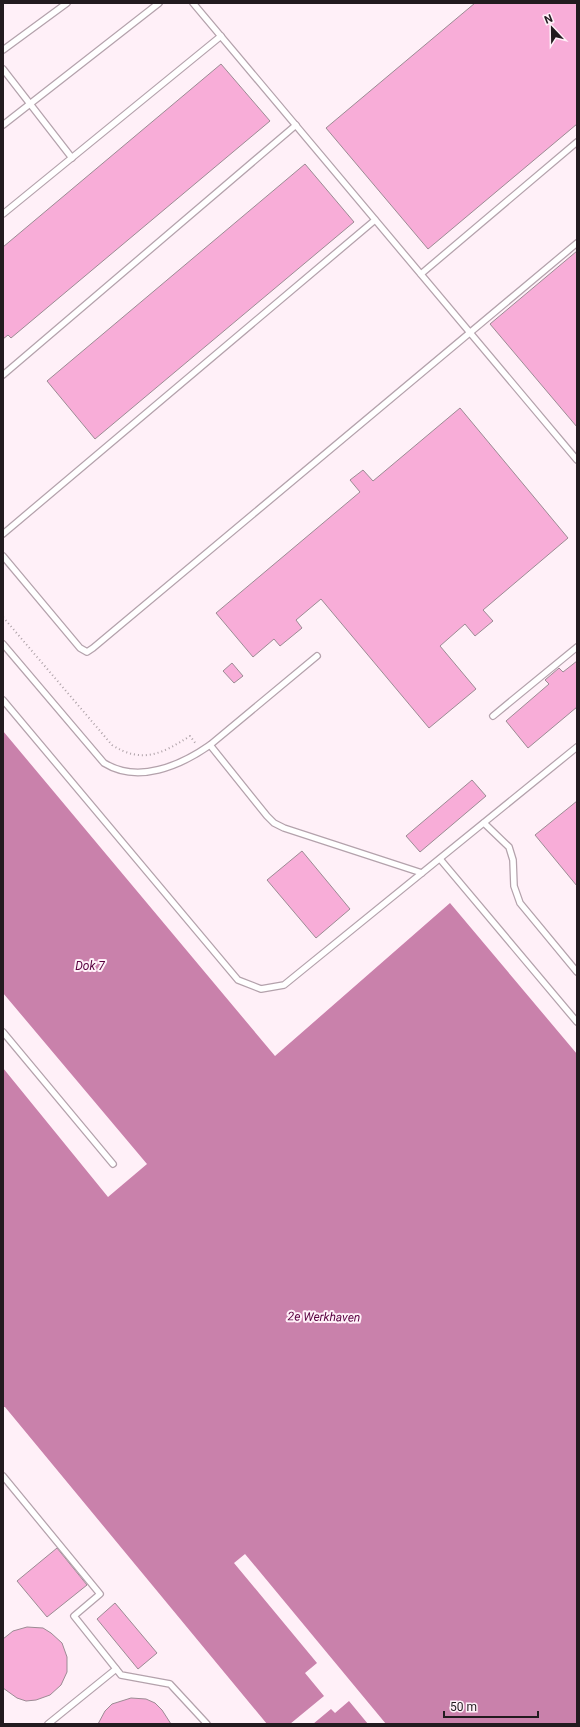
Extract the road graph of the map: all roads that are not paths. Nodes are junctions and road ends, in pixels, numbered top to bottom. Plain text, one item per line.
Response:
1 (66, 3) edge
2 (159, 3) edge
3 (193, 3) edge
4 (221, 36) junction
5 (3, 50) edge
6 (3, 69) edge
7 (30, 104) junction
8 (3, 125) edge
9 (296, 126) junction
10 (577, 142) edge
11 (72, 158) junction
12 (3, 214) edge
13 (375, 220) junction
14 (577, 243) edge
15 (421, 274) junction
16 (470, 333) junction
17 (3, 375) edge
18 (577, 460) edge
19 (3, 534) edge
20 (3, 556) edge
21 (3, 644) edge
22 (577, 647) edge
23 (317, 656) dead end
24 (3, 700) edge
25 (493, 716) dead end
26 (210, 744) junction
27 (577, 748) edge
28 (484, 823) junction
29 (440, 859) junction
30 (422, 873) junction
31 (577, 972) edge
32 (577, 1022) edge
33 (3, 1032) edge
34 (113, 1164) dead end
35 (3, 1476) edge
36 (116, 1669) junction
37 (48, 1724) edge
38 (207, 1724) edge

1 - 5 lane
2 - 7 lane
3 - 4 lane
4 - 9 lane
4 - 11 lane
6 - 7 lane
7 - 8 lane
7 - 11 lane
9 - 13 lane
9 - 17 lane
10 - 15 lane
11 - 12 lane
13 - 15 lane
13 - 19 lane
14 - 16 lane
15 - 16 lane
16 - 18 lane
16 - 20 lane
21 - 26 lane
22 - 25 lane
23 - 26 lane
24 - 30 lane
26 - 30 lane
27 - 28 lane
28 - 29 lane
28 - 31 lane
29 - 30 lane
29 - 32 lane
33 - 34 lane
35 - 36 lane
36 - 37 lane
36 - 38 lane

